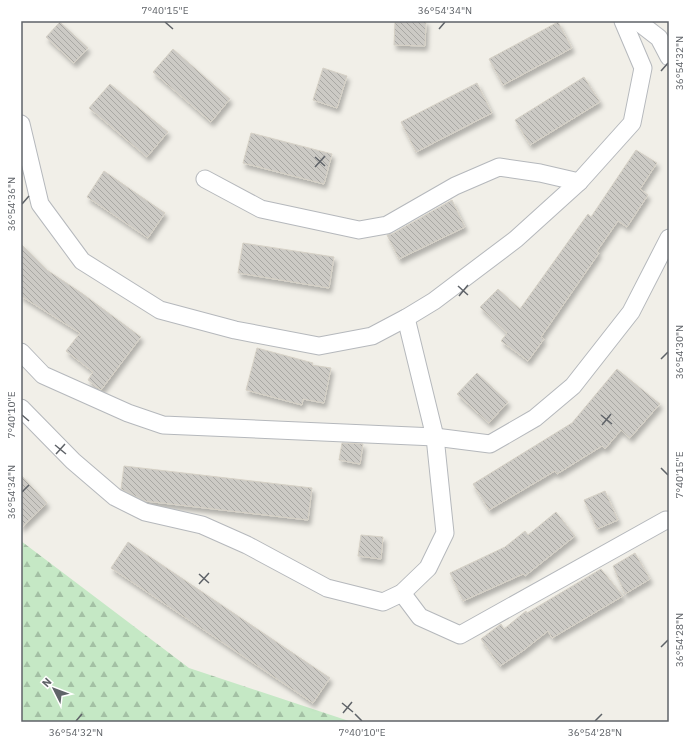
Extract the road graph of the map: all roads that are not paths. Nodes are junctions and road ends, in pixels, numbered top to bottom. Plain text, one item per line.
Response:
1 (623, 21) edge
2 (637, 21) edge
3 (669, 57) edge
4 (21, 124) edge
5 (205, 178) dead end
6 (579, 182) junction
7 (669, 238) edge
8 (406, 318) junction
9 (21, 352) edge
10 (21, 408) edge
11 (435, 437) junction
12 (666, 520) dead end
13 (402, 593) junction

1 - 6 street
2 - 3 street
4 - 8 street
5 - 6 street
6 - 8 street
7 - 11 street
8 - 11 street
9 - 11 street
10 - 13 street
11 - 13 street
12 - 13 street

